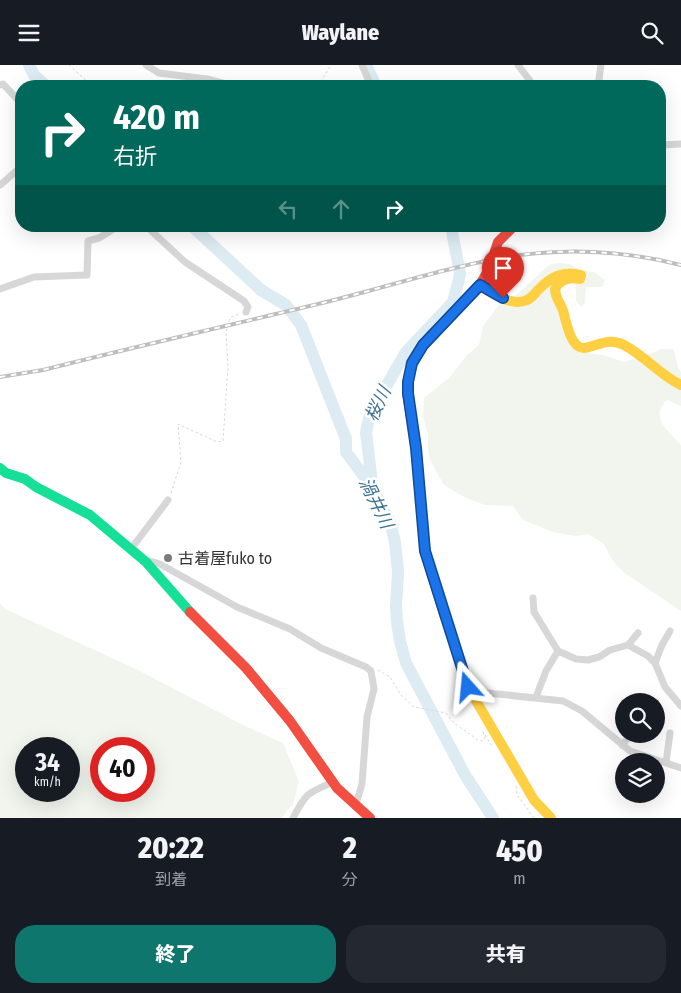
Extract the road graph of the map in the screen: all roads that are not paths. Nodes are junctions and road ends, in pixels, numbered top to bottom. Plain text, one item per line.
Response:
1 (146, 65) edge
2 (362, 65) edge
3 (518, 65) edge
4 (601, 65) edge
5 (211, 80) edge
6 (368, 80) edge
7 (529, 80) edge
8 (599, 80) edge
9 (1, 83) edge
10 (15, 97) edge
11 (681, 144) edge
12 (666, 145) edge
13 (15, 172) edge
14 (0, 185) edge
15 (108, 232) edge
16 (152, 232) edge
17 (508, 232) edge
18 (480, 285) junction
19 (0, 289) edge
20 (246, 312) road end
21 (681, 385) edge
22 (0, 468) edge
23 (168, 500) road end
24 (131, 549) junction
25 (146, 562) junction
26 (533, 598) dead end
27 (670, 631) dead end
28 (638, 633) dead end
29 (628, 645) junction
30 (558, 651) junction
31 (655, 663) junction
32 (472, 694) junction
33 (536, 697) junction
34 (681, 706) edge
35 (670, 733) dead end
36 (622, 745) joint
37 (666, 763) junction
38 (681, 768) edge
39 (333, 782) junction
40 (356, 805) junction
41 (293, 818) edge
42 (370, 818) edge
43 (551, 818) edge

1 - 5 street
2 - 6 street
3 - 7 street
4 - 8 street
9 - 10 street
11 - 12 street
13 - 14 street
15 - 19 street
16 - 20 street
17 - 18 street
18 - 21 street
18 - 32 street
22 - 24 street
23 - 24 street
24 - 25 street
25 - 39 street
25 - 40 street
26 - 30 street
27 - 31 street
28 - 29 street
29 - 30 street
29 - 31 street
30 - 33 street
31 - 34 street
32 - 33 street
32 - 43 street
33 - 36 street
35 - 37 street
36 - 37 street
37 - 38 street
39 - 40 street
39 - 41 street
40 - 42 street

